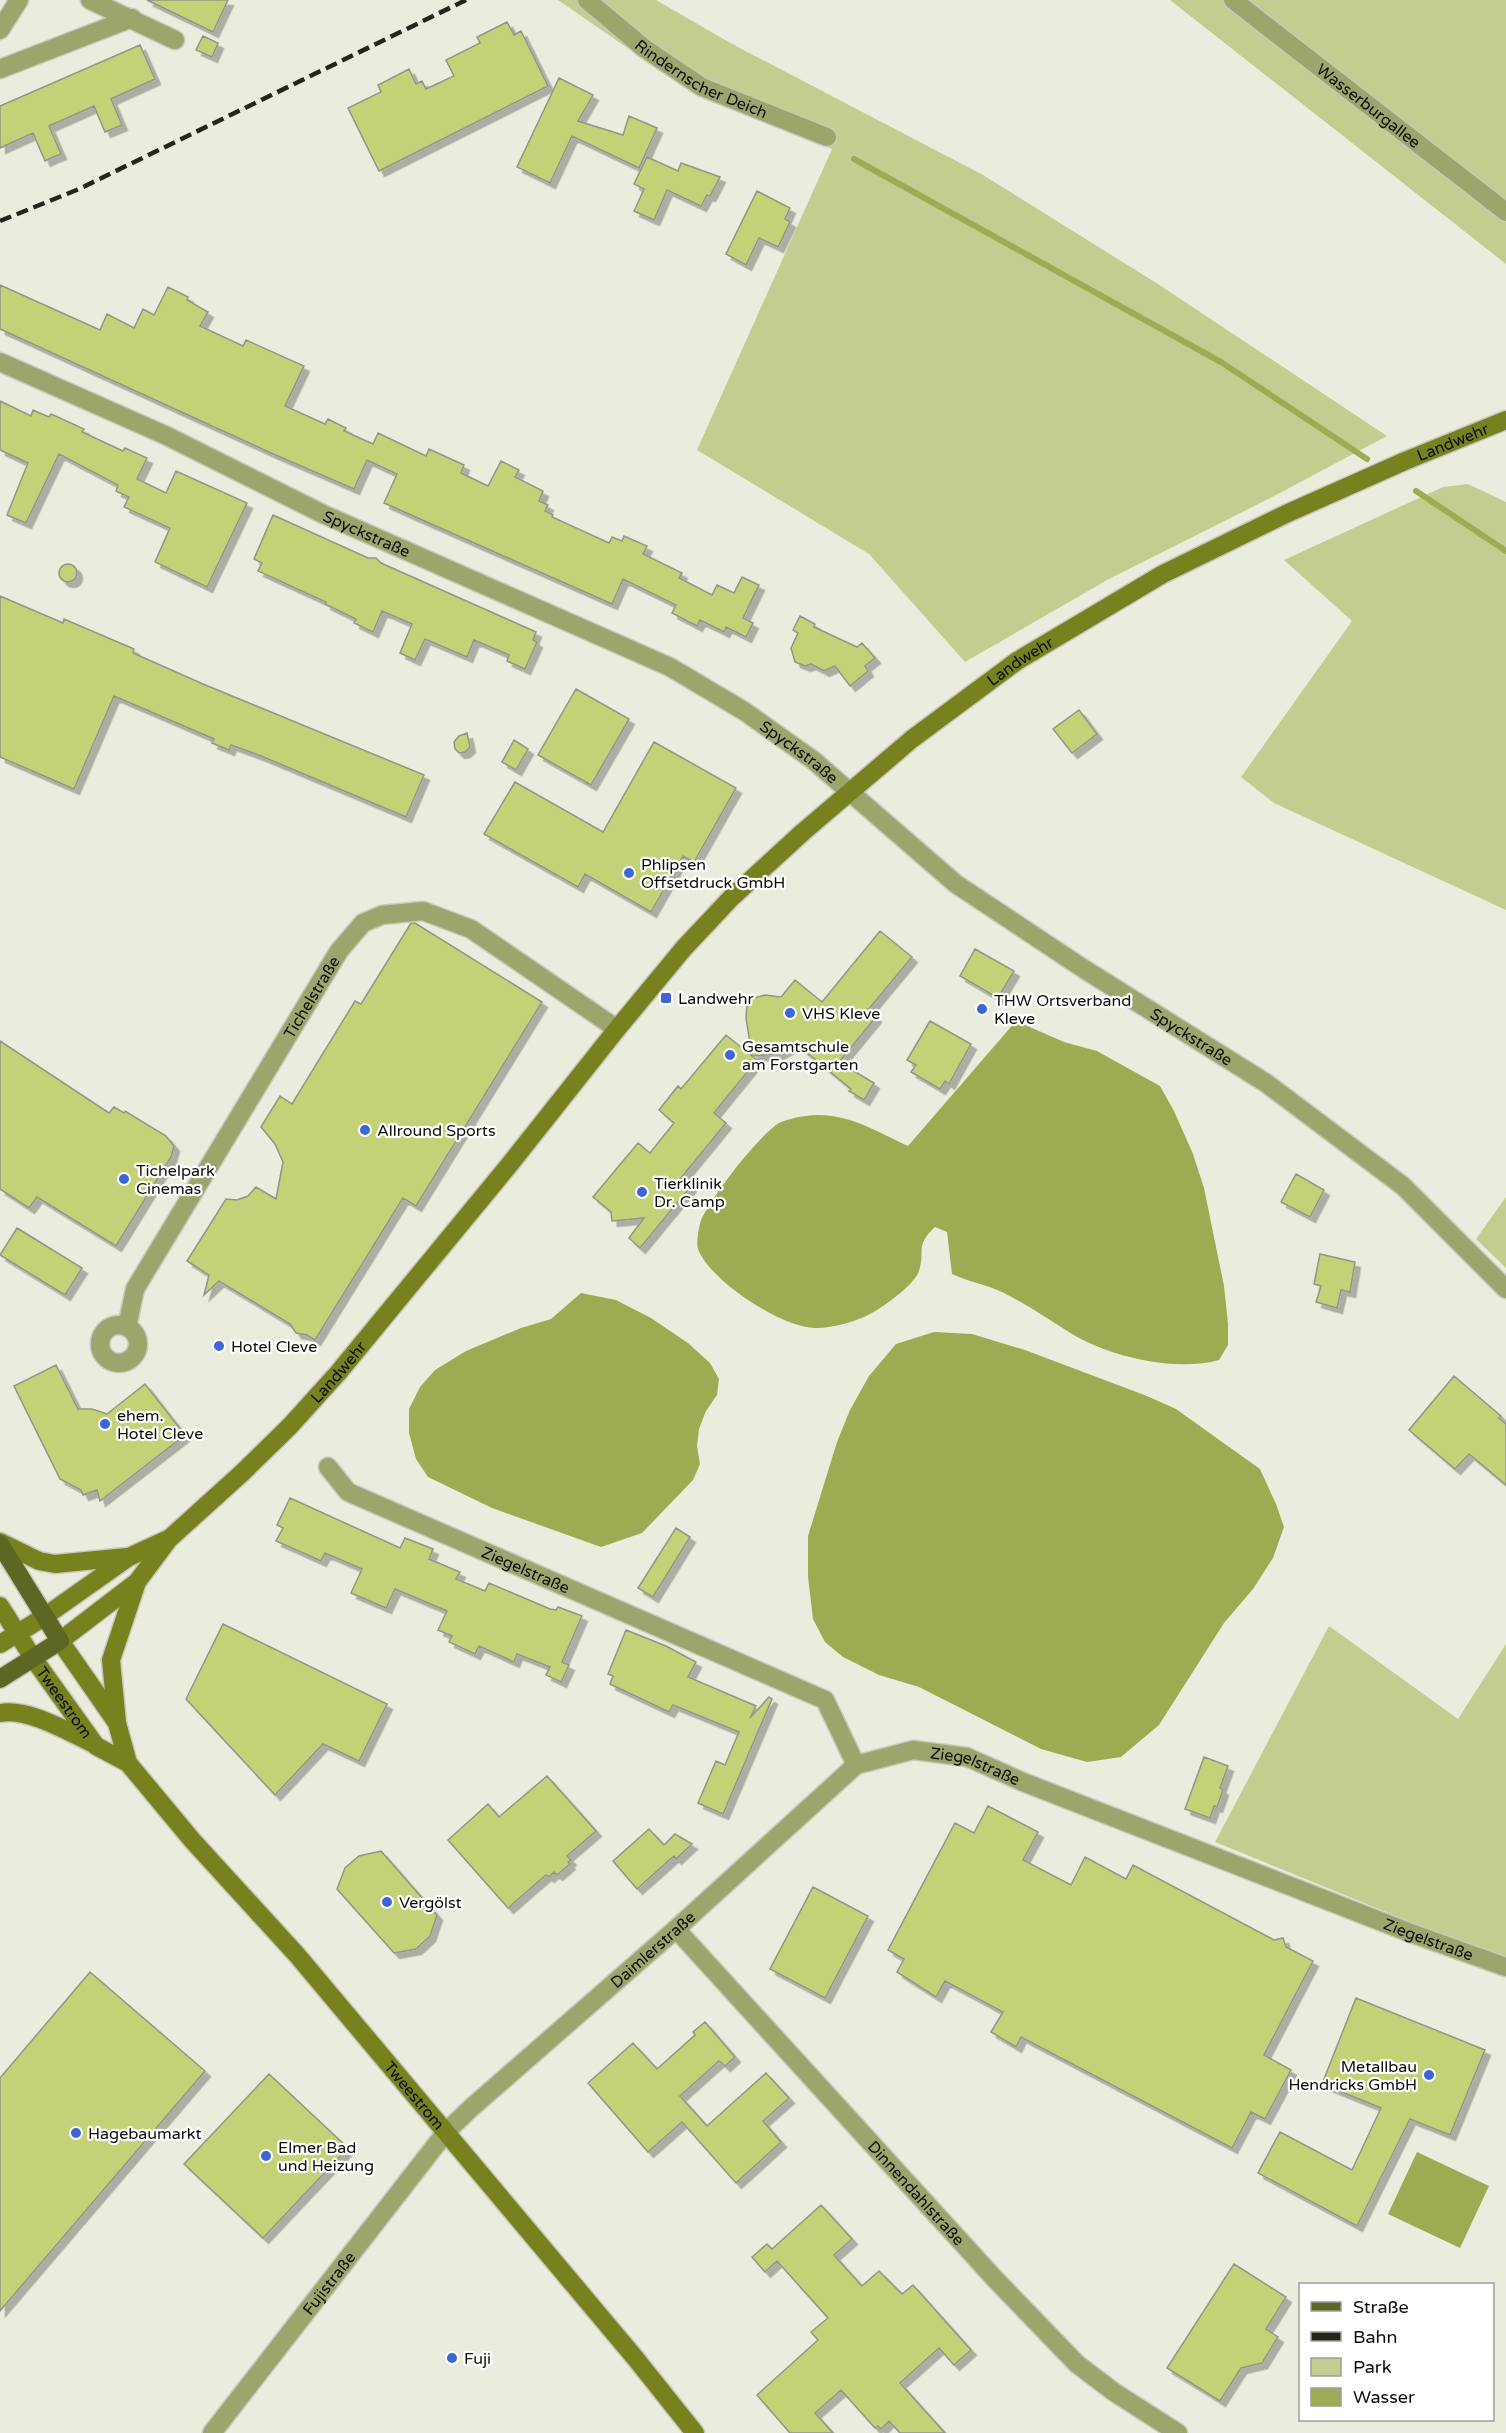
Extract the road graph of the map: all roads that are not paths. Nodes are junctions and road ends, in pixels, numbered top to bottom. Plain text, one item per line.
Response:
1 (19, 0) edge
2 (90, 0) edge
3 (587, 0) edge
4 (1233, 0) edge
5 (132, 18) junction
6 (0, 30) edge
7 (174, 40) dead end
8 (0, 69) edge
9 (827, 137) dead end
10 (1506, 212) edge
11 (0, 362) edge
12 (1506, 420) edge
13 (850, 793) junction
14 (617, 1029) junction
15 (1506, 1289) edge
16 (127, 1327) dead end
17 (328, 1467) dead end
18 (169, 1539) junction
19 (0, 1543) edge
20 (129, 1557) junction
21 (137, 1582) junction
22 (0, 1606) edge
23 (44, 1617) junction
24 (16, 1634) junction
25 (60, 1641) junction
26 (0, 1644) edge
27 (33, 1658) junction
28 (0, 1679) edge
29 (0, 1713) edge
30 (117, 1723) junction
31 (96, 1746) junction
32 (128, 1763) junction
33 (856, 1765) junction
34 (676, 1929) junction
35 (1506, 1967) edge
36 (446, 2132) junction
37 (212, 2433) edge
38 (695, 2433) edge
39 (1178, 2433) edge

1 - 6 street
2 - 5 street
3 - 9 street, Rindernscher Deich
4 - 10 street, Wasserburgallee
5 - 7 street
5 - 8 street
11 - 13 street, Spyckstraße
12 - 13 main road, Landwehr
13 - 14 main road, Landwehr
13 - 15 street, Spyckstraße
14 - 16 street, Tichelstraße
14 - 18 main road, Landwehr
17 - 33 street, Ziegelstraße
18 - 20 main road, Landwehr
18 - 21 main road, Landwehr
19 - 20 main road
19 - 23 main road
20 - 23 main road, Landwehr
21 - 25 main road, Landwehr
21 - 30 main road
22 - 24 main road, Tweestrom
23 - 24 main road, Landwehr
23 - 25 main road
24 - 26 main road, Landwehr
24 - 27 main road, Tweestrom
25 - 27 main road
25 - 30 main road, Tweestrom
27 - 28 main road
27 - 31 main road, Tweestrom
29 - 31 main road
30 - 32 main road, Tweestrom
31 - 32 main road, Tweestrom
32 - 36 main road, Tweestrom
33 - 34 street, Daimlerstraße
33 - 35 street, Ziegelstraße
34 - 36 street, Daimlerstraße
34 - 39 street, Dinnendahlstraße
36 - 37 street, Fujistraße
36 - 38 main road, Tweestrom

